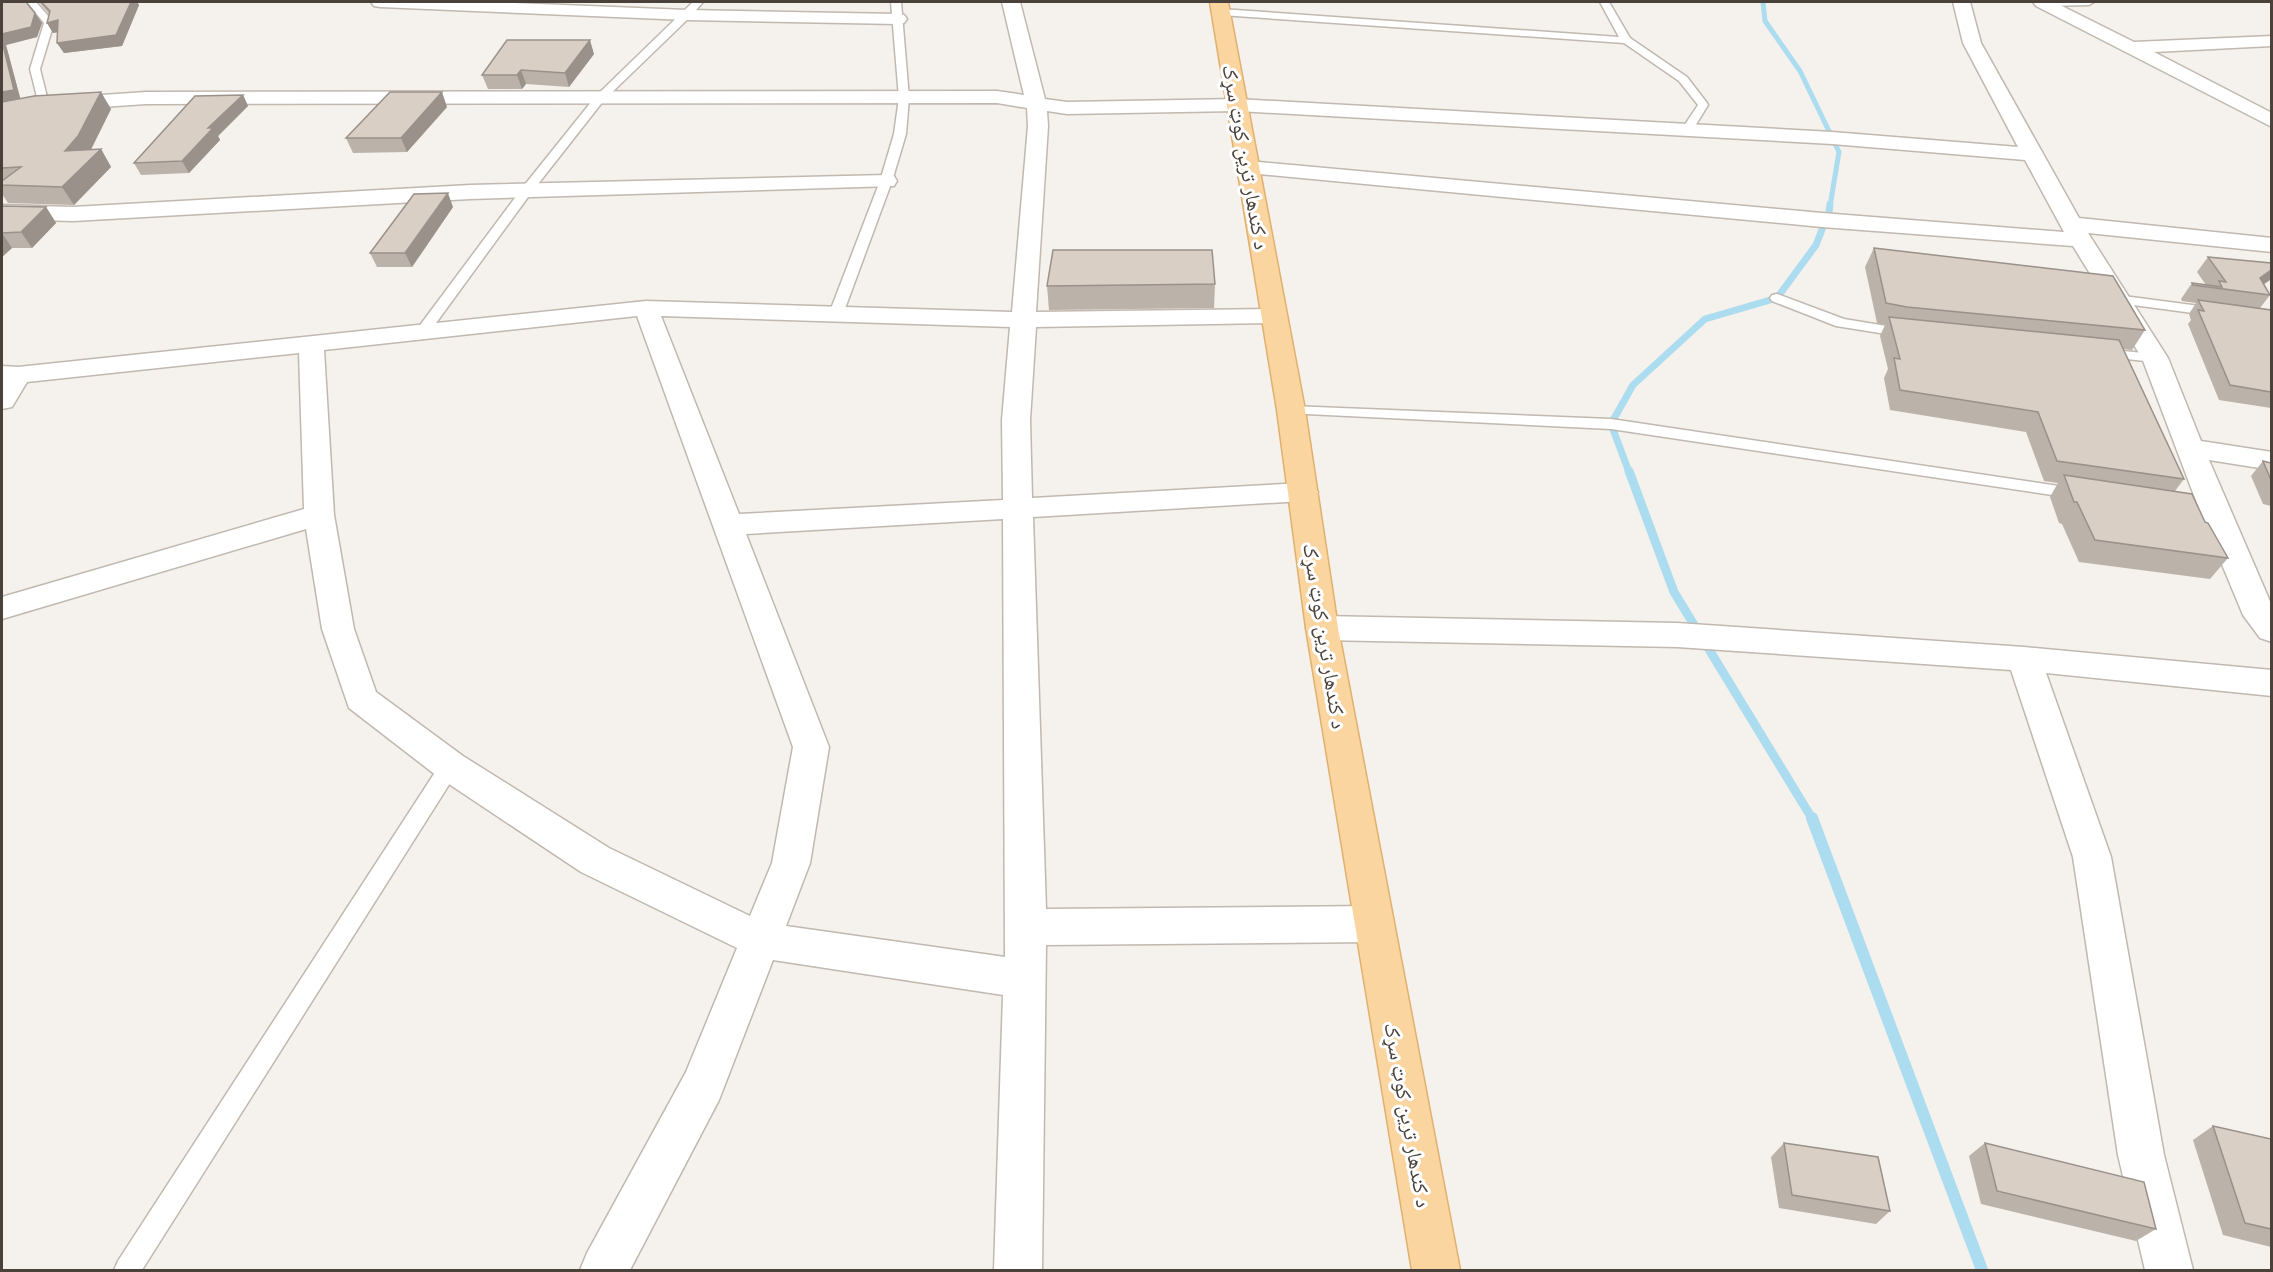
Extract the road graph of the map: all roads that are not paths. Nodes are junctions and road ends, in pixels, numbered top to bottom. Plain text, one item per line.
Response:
1 (32, 2) edge
2 (380, 2) edge
3 (1011, 2) edge
4 (1605, 2) edge
5 (1962, 2) edge
6 (2044, 2) edge
7 (2089, 2) edge
8 (1220, 7) edge
9 (692, 8) edge
10 (897, 10) edge
11 (1626, 40) junction
12 (2271, 40) edge
13 (2132, 48) junction
14 (600, 98) junction
15 (904, 98) junction
16 (1036, 104) junction
17 (44, 105) junction
18 (1236, 105) junction
19 (2, 112) edge
20 (2271, 121) edge
21 (1688, 129) junction
22 (2033, 154) junction
23 (1248, 167) junction
24 (886, 181) junction
25 (527, 190) junction
26 (2, 212) edge
27 (2076, 232) junction
28 (2271, 245) edge
29 (1777, 298) dead end
30 (2116, 299) junction
31 (646, 308) junction
32 (836, 314) junction
33 (2227, 314) edge
34 (1274, 316) junction
35 (1024, 320) junction
36 (423, 331) junction
37 (1920, 335) edge
38 (311, 343) junction
39 (2084, 351) edge
40 (2155, 358) junction
41 (10, 375) edge
42 (2, 401) edge
43 (1291, 410) junction
44 (2192, 448) junction
45 (2271, 461) edge
46 (1303, 492) junction
47 (2097, 496) edge
48 (1018, 508) junction
49 (319, 515) junction
50 (728, 525) junction
51 (2, 608) edge
52 (1322, 628) junction
53 (2271, 630) edge
54 (2024, 659) junction
55 (2271, 683) edge
56 (450, 766) junction
57 (1373, 924) junction
58 (1026, 927) junction
59 (760, 940) junction
60 (1025, 979) junction
61 (127, 1270) edge
62 (604, 1270) edge
63 (1018, 1270) edge
64 (1436, 1270) edge
65 (2169, 1270) edge

1 - 17 lane
2 - 9 street
3 - 16 street
4 - 11 lane
5 - 22 street
6 - 7 lane
6 - 13 street
8 - 11 lane
8 - 18 main road, د کندهار ترين کوټ سړک
9 - 10 street
9 - 14 lane
10 - 15 lane
11 - 21 lane
12 - 13 street
13 - 20 street
14 - 15 street
14 - 17 street
14 - 25 lane
15 - 16 street
15 - 24 lane
16 - 18 street
16 - 35 street
17 - 19 street
18 - 21 street
18 - 23 main road, د کندهار ترين کوټ سړک
21 - 22 street
22 - 27 street
23 - 27 street
23 - 34 main road, د کندهار ترين کوټ سړک
24 - 25 street
24 - 32 lane
25 - 26 street
25 - 36 lane
27 - 28 street
27 - 30 street
29 - 37 lane
30 - 33 lane
30 - 40 street
31 - 32 street
31 - 36 street
31 - 50 street
32 - 35 street
34 - 35 street
34 - 43 main road, د کندهار ترين کوټ سړک
35 - 48 street
36 - 38 street
38 - 41 street
38 - 49 street
39 - 40 lane
40 - 44 street
41 - 42 street
43 - 46 main road, د کندهار ترين کوټ سړک
43 - 47 lane
44 - 45 street
44 - 53 street
46 - 48 street
46 - 52 main road, د کندهار ترين کوټ سړک
48 - 50 street
48 - 58 street
49 - 51 street
49 - 56 street
50 - 59 street
52 - 54 street
52 - 57 main road, د کندهار ترين کوټ سړک
54 - 55 street
54 - 65 street
56 - 59 street
56 - 61 lane
57 - 58 street
57 - 64 main road, د کندهار ترين کوټ سړک
58 - 60 street
59 - 60 street
59 - 62 street
60 - 63 street

